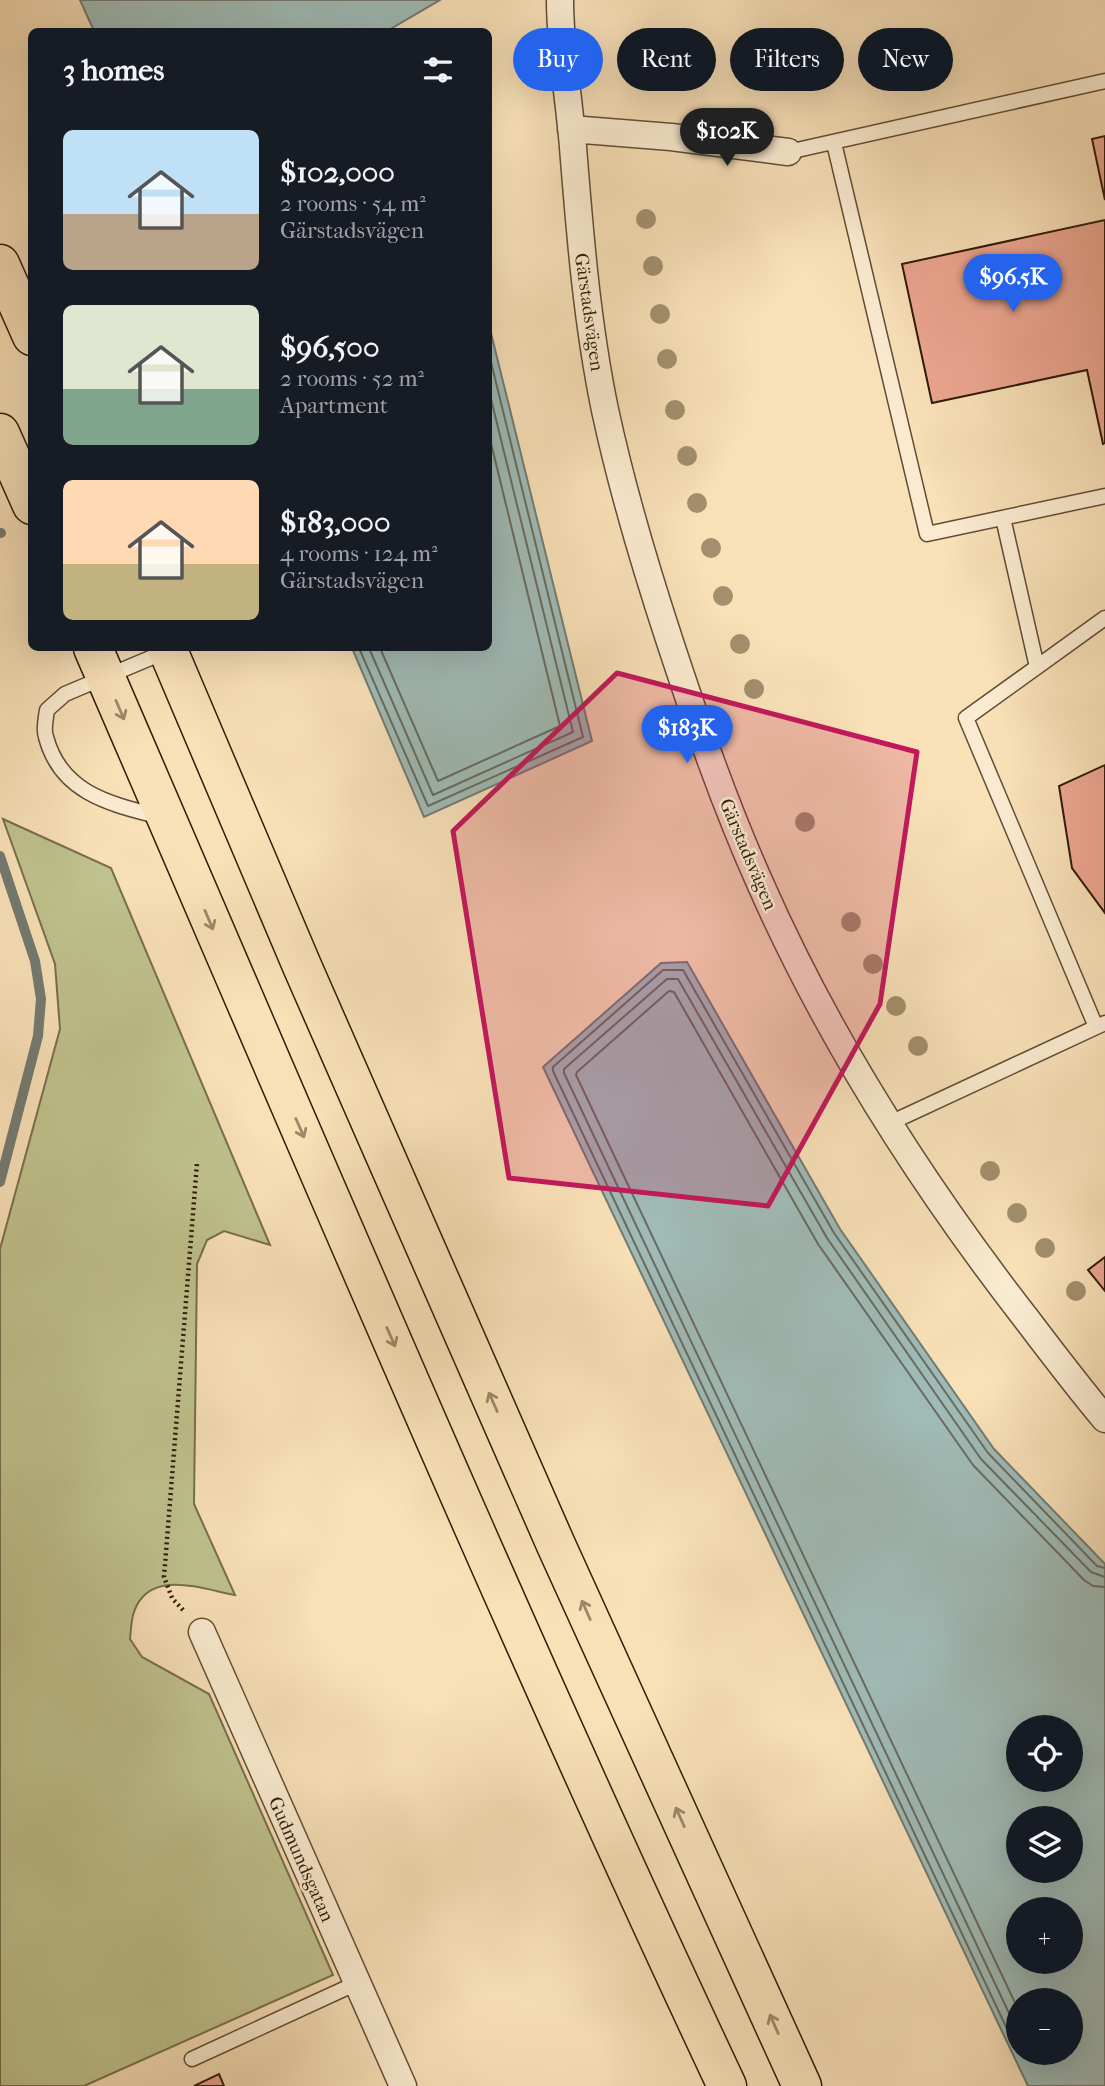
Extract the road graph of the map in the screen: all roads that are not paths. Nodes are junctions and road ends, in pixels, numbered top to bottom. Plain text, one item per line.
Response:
1 (560, 0) edge
2 (1105, 81) edge
3 (572, 129) junction
4 (834, 143) junction
5 (788, 152) joint
6 (0, 264) edge
7 (28, 327) edge
8 (0, 433) edge
9 (28, 496) edge
10 (1105, 496) edge
11 (1003, 518) junction
12 (1105, 618) edge
13 (157, 651) edge
14 (168, 651) edge
15 (99, 662) edge
16 (1037, 667) junction
17 (166, 818) junction
18 (1101, 1025) edge
19 (890, 1123) junction
20 (1105, 1419) edge
21 (202, 1632) road end
22 (357, 1983) junction
23 (192, 2059) dead end
24 (403, 2086) edge
25 (727, 2086) edge
26 (802, 2086) edge

1 - 3 street, Gärstadsvägen
2 - 4 lane
3 - 5 street
3 - 19 street, Gärstadsvägen
4 - 5 lane
4 - 11 lane
6 - 7 highway
8 - 9 highway
10 - 11 lane
11 - 16 lane
12 - 16 lane
13 - 15 lane
26 -> 14 highway
15 -> 17 highway
15 - 17 lane
16 - 18 lane
17 -> 25 highway
18 - 19 lane
19 - 20 street, Gärstadsvägen
21 - 22 street, Gudmundsgatan
22 - 23 lane
22 - 24 street, Gudmundsgatan

